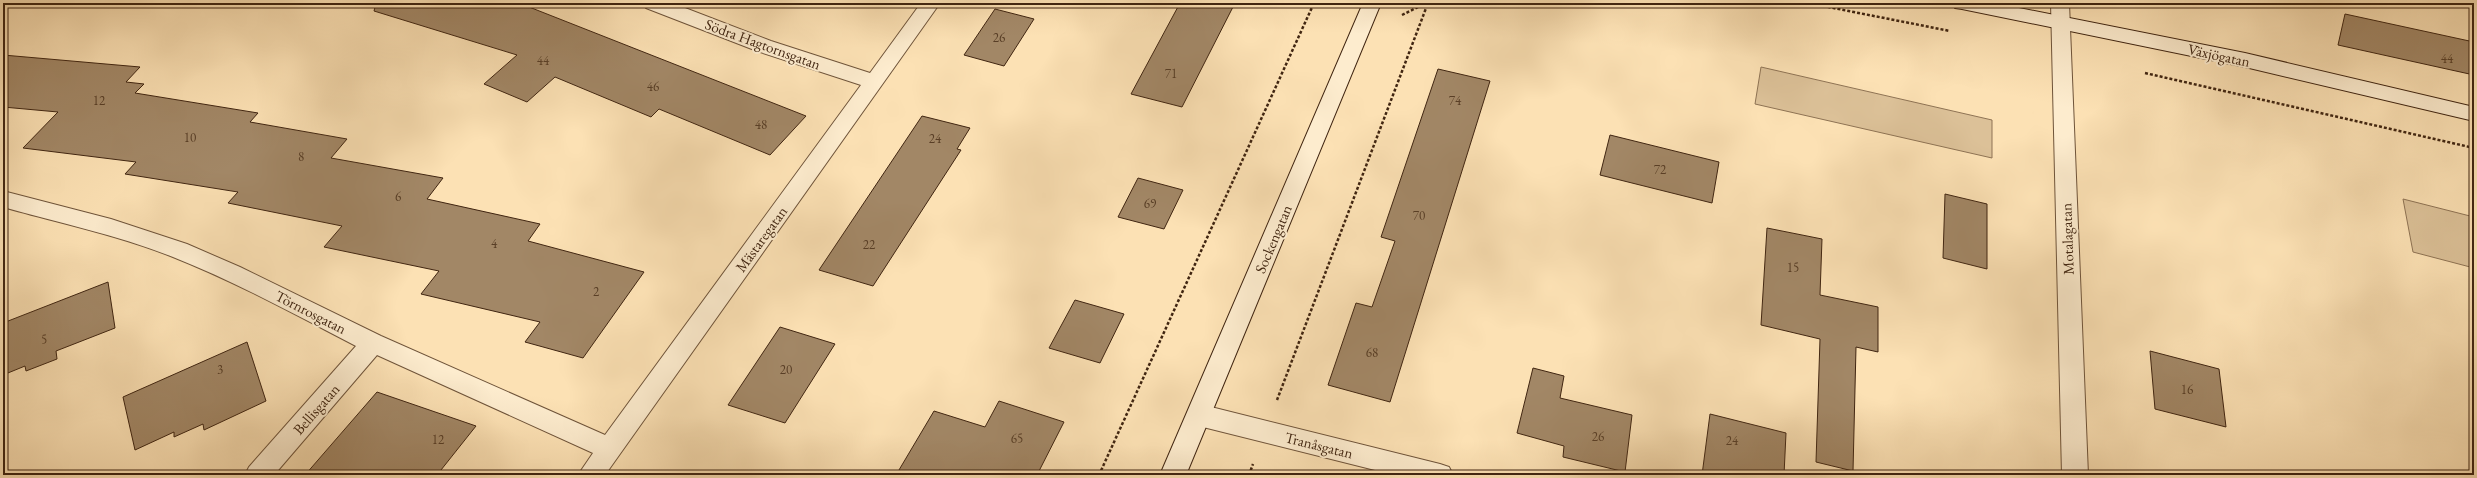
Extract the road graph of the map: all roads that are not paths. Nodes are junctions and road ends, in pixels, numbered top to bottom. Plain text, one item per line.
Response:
1 (653, 3) edge
2 (931, 3) edge
3 (1372, 3) edge
4 (1962, 3) edge
5 (2060, 13) edge
6 (873, 82) junction
7 (2474, 114) edge
8 (3, 199) edge
9 (373, 343) junction
10 (1199, 415) junction
11 (610, 449) junction
12 (258, 475) edge
13 (591, 475) edge
14 (1173, 475) edge
15 (1440, 475) edge
16 (2075, 475) edge

1 - 6 street, Södra Hagtornsgatan
2 - 6 street, Mästaregatan
3 - 10 street, Sockengatan
4 - 5 street, Växjögatan
5 - 7 street, Växjögatan
5 - 16 street, Motalagatan
6 - 11 street, Mästaregatan
8 - 9 street, Törnrosgatan
9 - 11 street, Törnrosgatan
9 - 12 street, Bellisgatan
10 - 14 street, Sockengatan
10 - 15 street, Tranåsgatan
11 - 13 street, Mästaregatan

